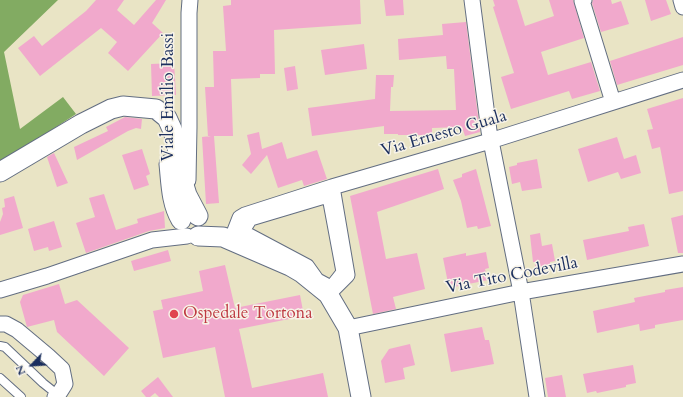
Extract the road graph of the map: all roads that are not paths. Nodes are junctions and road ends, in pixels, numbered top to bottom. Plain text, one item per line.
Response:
1 (190, 0) edge
2 (472, 0) edge
3 (583, 0) edge
4 (681, 0) edge
5 (683, 7) edge
6 (683, 80) edge
7 (613, 102) junction
8 (148, 108) junction
9 (490, 141) junction
10 (0, 172) edge
11 (332, 187) junction
12 (187, 195) junction
13 (191, 225) junction
14 (233, 236) junction
15 (683, 264) edge
16 (0, 290) edge
17 (521, 292) junction
18 (332, 300) junction
19 (0, 324) edge
20 (348, 328) junction
21 (0, 346) edge
22 (0, 378) edge
23 (57, 396) edge
24 (21, 397) edge
25 (361, 397) edge
26 (536, 397) edge

1 - 12 street, Viale Emilio Bassi
2 - 9 street
3 - 7 street
4 - 5 street
6 - 7 street, Via Ernesto Guala
7 - 9 street, Via Ernesto Guala
8 - 10 street
8 - 12 street
8 - 13 street
9 - 11 street, Via Ernesto Guala
9 - 17 street
11 - 14 street, Via Ernesto Guala
11 - 18 street
12 - 13 street
13 - 14 street
13 - 16 street
14 - 14 street
14 - 18 street
15 - 17 street, Via Tito Codevilla
17 - 20 street, Via Tito Codevilla
17 - 26 street
18 - 20 street
19 - 23 street
20 - 25 street
21 - 23 lane
22 - 24 lane

